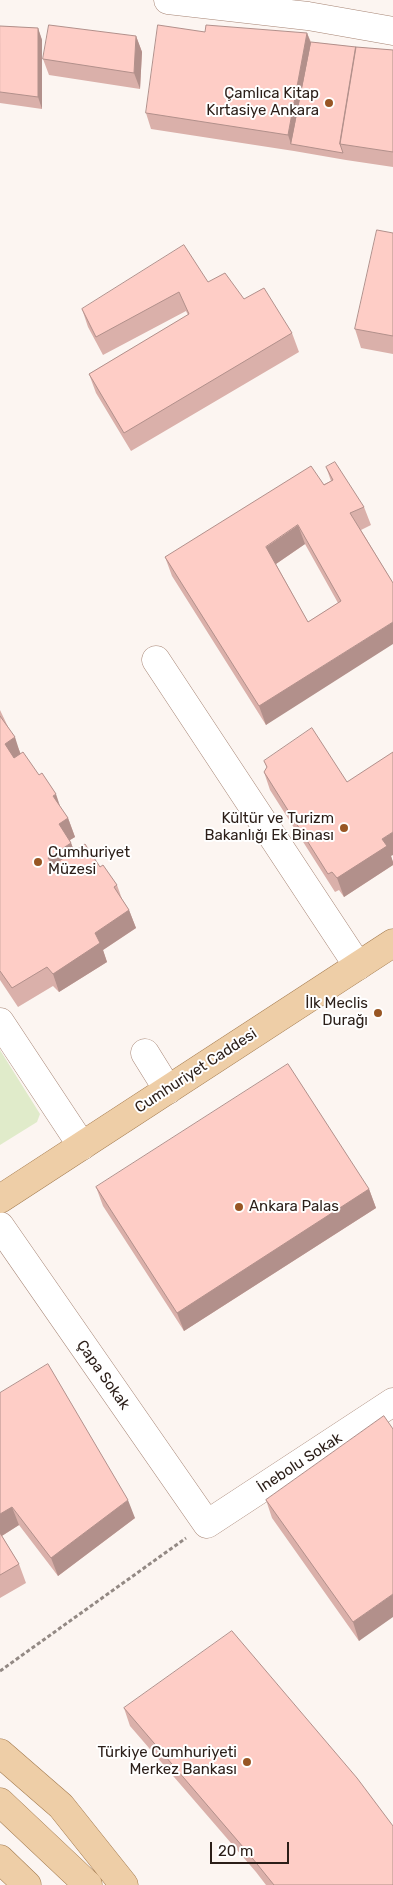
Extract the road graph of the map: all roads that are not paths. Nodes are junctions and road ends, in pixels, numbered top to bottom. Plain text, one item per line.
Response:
1 (168, 0) edge
2 (309, 8) edge
3 (393, 31) edge
4 (156, 660) dead end
5 (393, 943) edge
6 (358, 966) junction
7 (0, 1022) edge
8 (145, 1053) dead end
9 (168, 1090) junction
10 (82, 1146) junction
11 (0, 1200) edge
12 (0, 1226) edge
13 (393, 1402) edge
14 (206, 1524) joint
15 (0, 1753) edge
16 (0, 1802) edge
17 (0, 1859) edge
18 (27, 1885) edge
19 (88, 1885) edge
20 (124, 1885) edge

1 - 2 street
2 - 3 street
4 - 6 street
5 - 6 main road, Cumhuriyet Caddesi
6 - 9 main road, Cumhuriyet Caddesi
7 - 10 street
8 - 9 street
9 - 10 main road, Cumhuriyet Caddesi
10 - 11 main road, Cumhuriyet Caddesi
12 - 14 street, Çapa Sokak
13 - 14 street, İnebolu Sokak
15 - 20 main road
16 - 19 main road
17 - 18 main road

